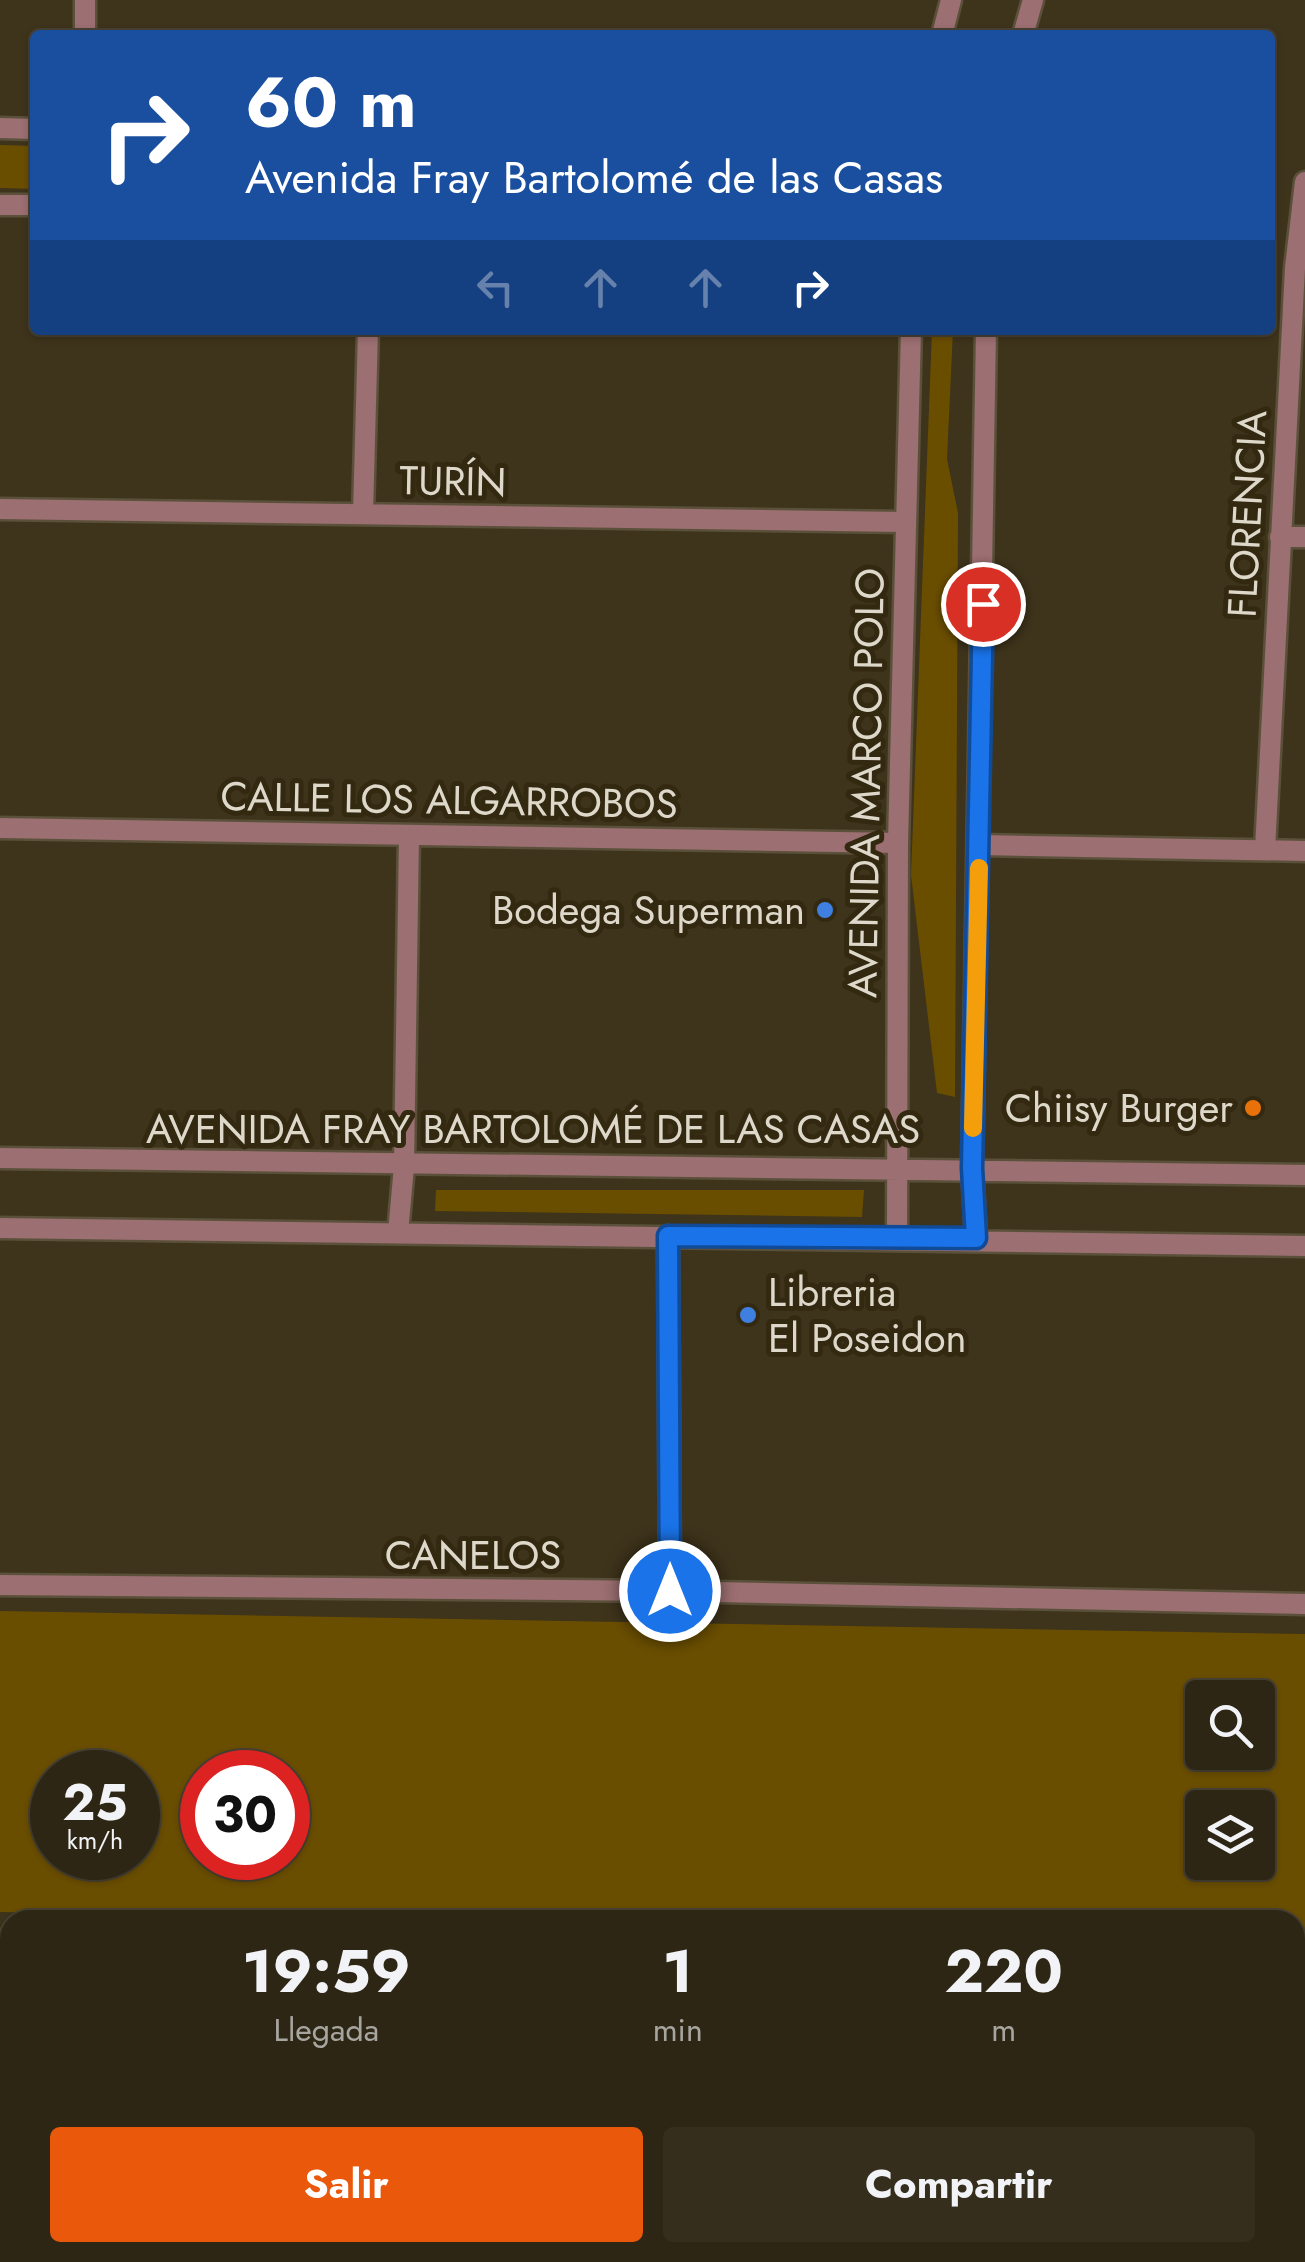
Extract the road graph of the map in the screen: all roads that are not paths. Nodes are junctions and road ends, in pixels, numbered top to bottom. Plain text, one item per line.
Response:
1 (85, 0) edge
2 (950, 0) edge
3 (1032, 0) edge
4 (85, 30) edge
5 (943, 30) edge
6 (1023, 30) edge
7 (0, 128) edge
8 (30, 128) edge
9 (1305, 182) edge
10 (0, 205) edge
11 (30, 205) edge
12 (368, 335) edge
13 (911, 335) edge
14 (986, 335) edge
15 (0, 509) edge
16 (363, 514) junction
17 (905, 522) junction
18 (1280, 537) junction
19 (1305, 537) edge
20 (0, 828) edge
21 (409, 834) junction
22 (898, 843) junction
23 (980, 844) junction
24 (1266, 850) junction
25 (1305, 851) edge
26 (0, 1158) edge
27 (404, 1166) junction
28 (897, 1166) junction
29 (972, 1168) junction
30 (1305, 1175) edge
31 (0, 1228) edge
32 (398, 1234) junction
33 (668, 1236) junction
34 (897, 1237) junction
35 (976, 1238) junction
36 (1305, 1246) edge
37 (0, 1584) edge
38 (670, 1591) junction
39 (1305, 1604) edge

1 - 4 street
2 - 5 street
3 - 6 street
7 - 8 street
9 - 18 street, FLORENCIA
10 - 11 street
12 - 16 street
13 - 17 street, AVENIDA MARCO POLO
14 - 23 street
15 - 16 street, TURÍN
16 - 17 street, TURÍN
17 - 22 street, AVENIDA MARCO POLO
18 - 19 street
18 - 24 street, FLORENCIA
20 - 21 street, CALLE LOS ALGARROBOS
21 - 22 street, CALLE LOS ALGARROBOS
21 - 27 street
22 - 28 street, AVENIDA MARCO POLO
23 - 24 street
23 - 29 street
24 - 25 street
26 - 27 street, AVENIDA FRAY BARTOLOMÉ DE LAS CASAS
27 - 28 street, AVENIDA FRAY BARTOLOMÉ DE LAS CASAS
27 - 32 street
28 - 29 street, AVENIDA FRAY BARTOLOMÉ DE LAS CASAS
28 - 34 street, AVENIDA MARCO POLO
29 - 30 street, AVENIDA FRAY BARTOLOMÉ DE LAS CASAS
29 - 35 street
31 - 32 street
32 - 33 street
33 - 34 street
33 - 38 street
34 - 35 street
35 - 36 street
37 - 38 street, CANELOS
38 - 39 street, CANELOS

